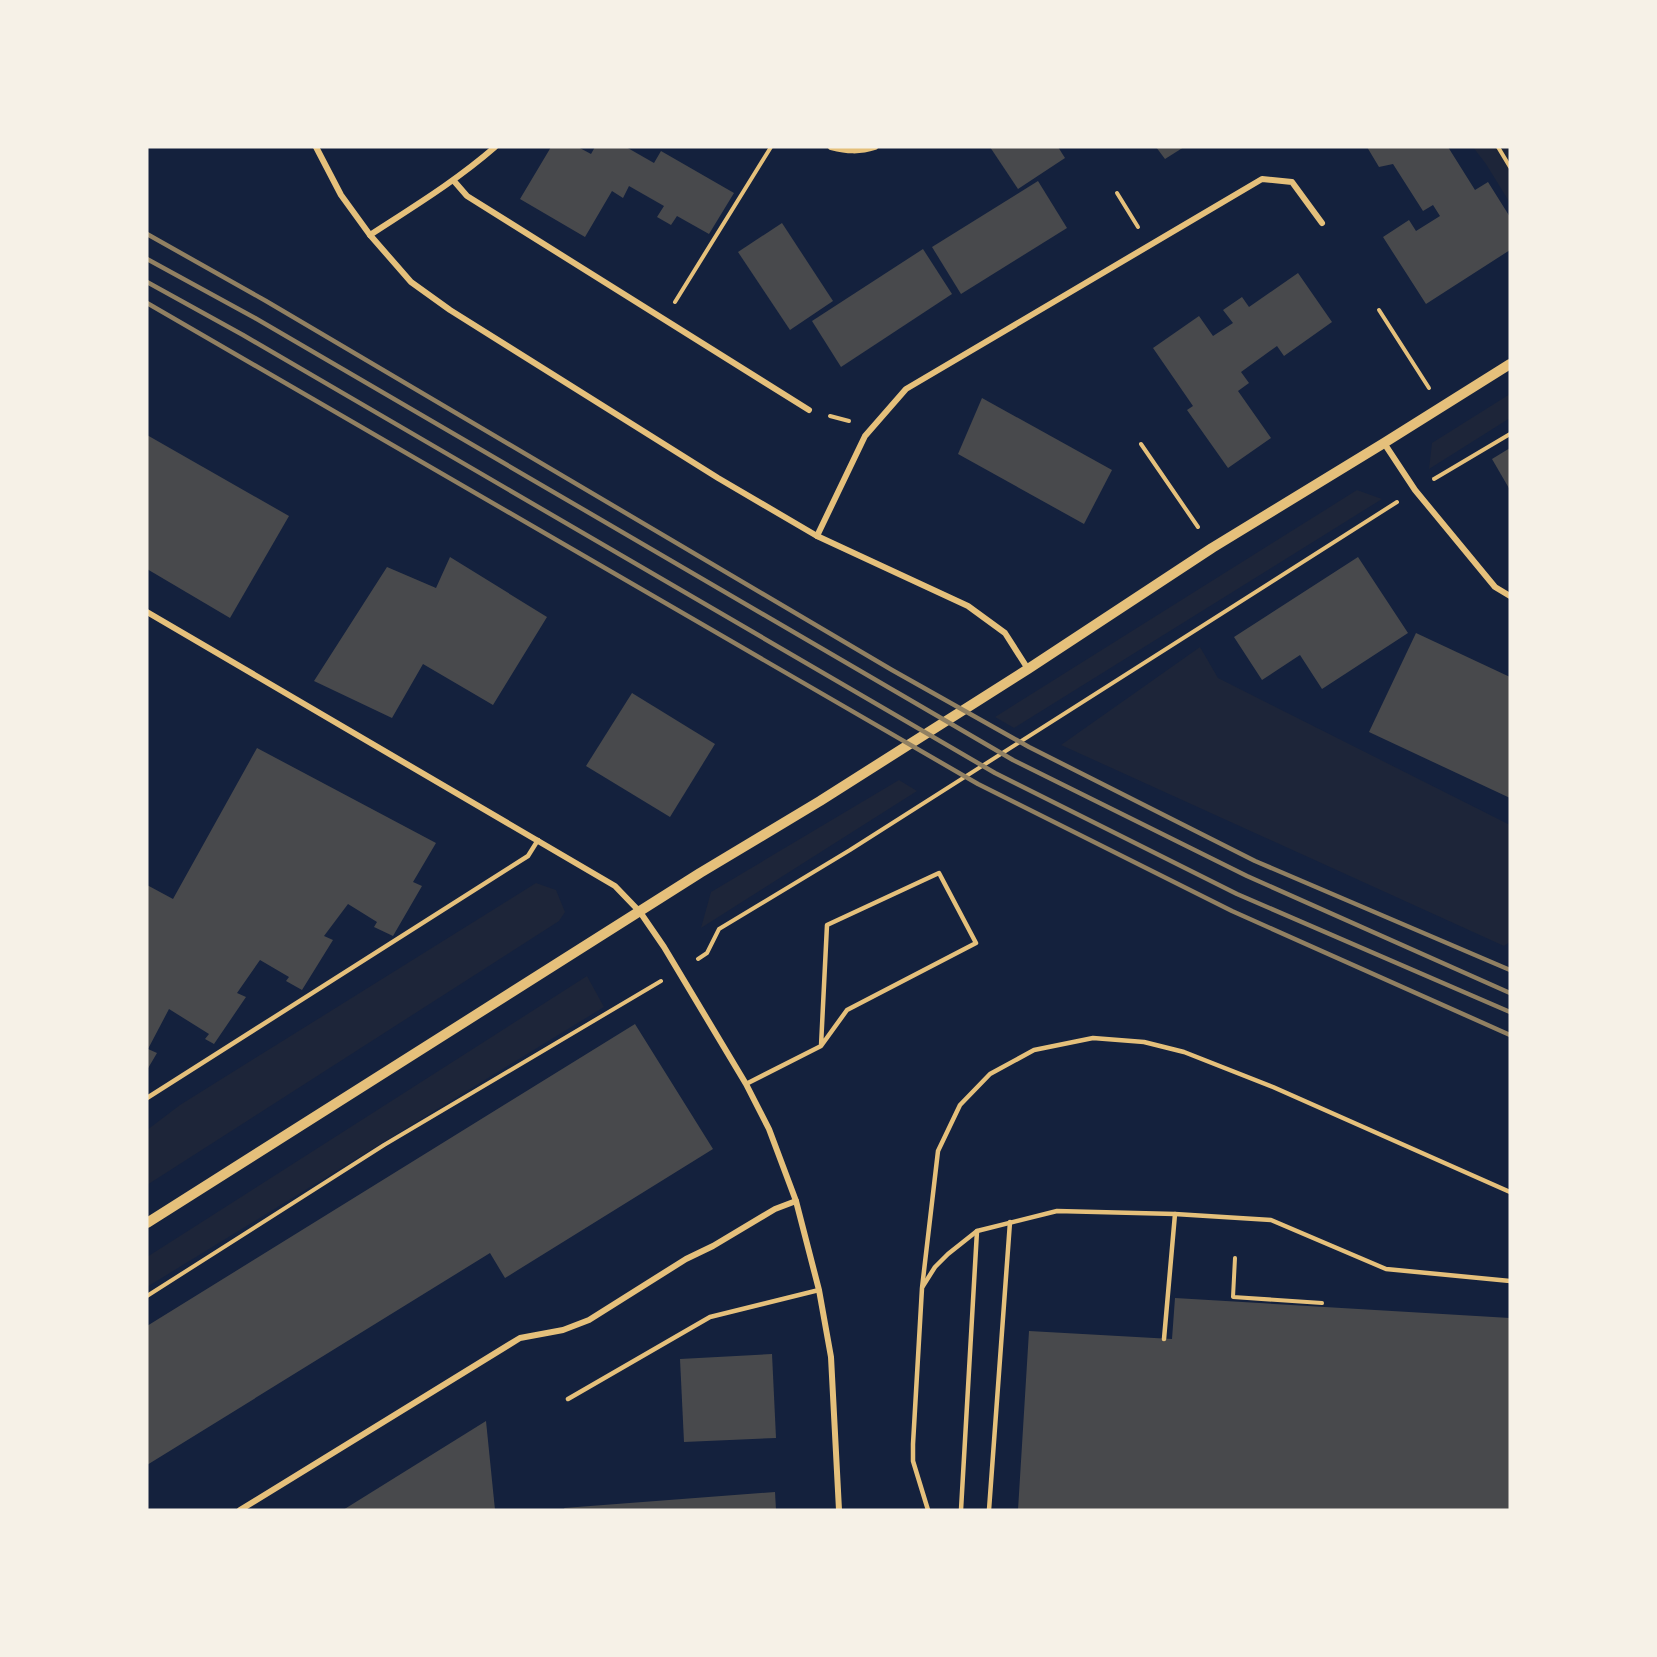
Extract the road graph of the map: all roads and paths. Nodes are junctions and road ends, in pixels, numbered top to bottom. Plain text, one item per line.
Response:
1 (316, 147) edge
2 (495, 147) edge
3 (771, 147) edge
4 (831, 147) edge
5 (875, 147) edge
6 (1498, 147) edge
7 (1510, 167) edge
8 (454, 181) junction
9 (1117, 193) dead end
10 (1322, 223) dead end
11 (370, 235) junction
12 (1149, 245) junction
13 (1379, 310) dead end
14 (665, 319) junction
15 (1510, 364) edge
16 (1441, 406) junction
17 (809, 410) joint
18 (873, 428) junction
19 (1510, 434) edge
20 (1384, 443) junction
21 (1141, 444) dead end
22 (1415, 490) junction
23 (817, 536) junction
24 (1212, 548) junction
25 (1510, 596) edge
26 (147, 612) edge
27 (1028, 669) junction
28 (538, 840) junction
29 (640, 912) junction
30 (697, 960) dead end
31 (659, 982) dead end
32 (821, 1046) junction
33 (746, 1084) junction
34 (147, 1098) edge
35 (1510, 1192) edge
36 (796, 1201) junction
37 (1174, 1214) junction
38 (1010, 1222) junction
39 (147, 1223) edge
40 (977, 1231) junction
41 (1236, 1258) dead end
42 (1510, 1281) edge
43 (922, 1288) junction
44 (819, 1290) junction
45 (147, 1296) edge
46 (1322, 1303) dead end
47 (1164, 1339) dead end
48 (568, 1399) dead end
49 (240, 1510) edge
50 (839, 1510) edge
51 (928, 1510) edge
52 (962, 1510) edge
53 (989, 1510) edge

1 - 11 street
2 - 8 street
3 - 14 path
4 - 5 street
6 - 7 path
8 - 11 street
8 - 14 street
9 - 12 path
10 - 12 street
11 - 23 street
12 - 18 street
13 - 16 path
14 - 17 street
15 - 16 street
16 - 20 street
17 - 18 path
18 - 23 street
19 - 22 path
20 - 22 street
20 - 24 street
21 - 24 path
22 - 25 street
22 - 30 path
23 - 27 street
24 - 27 street
26 - 28 street
27 - 29 street
28 - 29 street
28 - 34 lane
29 - 33 street
29 - 39 street
31 - 45 path
32 - 32 lane
32 - 33 lane
33 - 36 street
35 - 43 lane
36 - 44 street
36 - 49 street
37 - 38 lane
37 - 42 lane
37 - 47 lane
38 - 40 lane
38 - 53 lane
40 - 43 lane
40 - 52 lane
41 - 46 path
43 - 51 lane
44 - 48 lane
44 - 50 street

